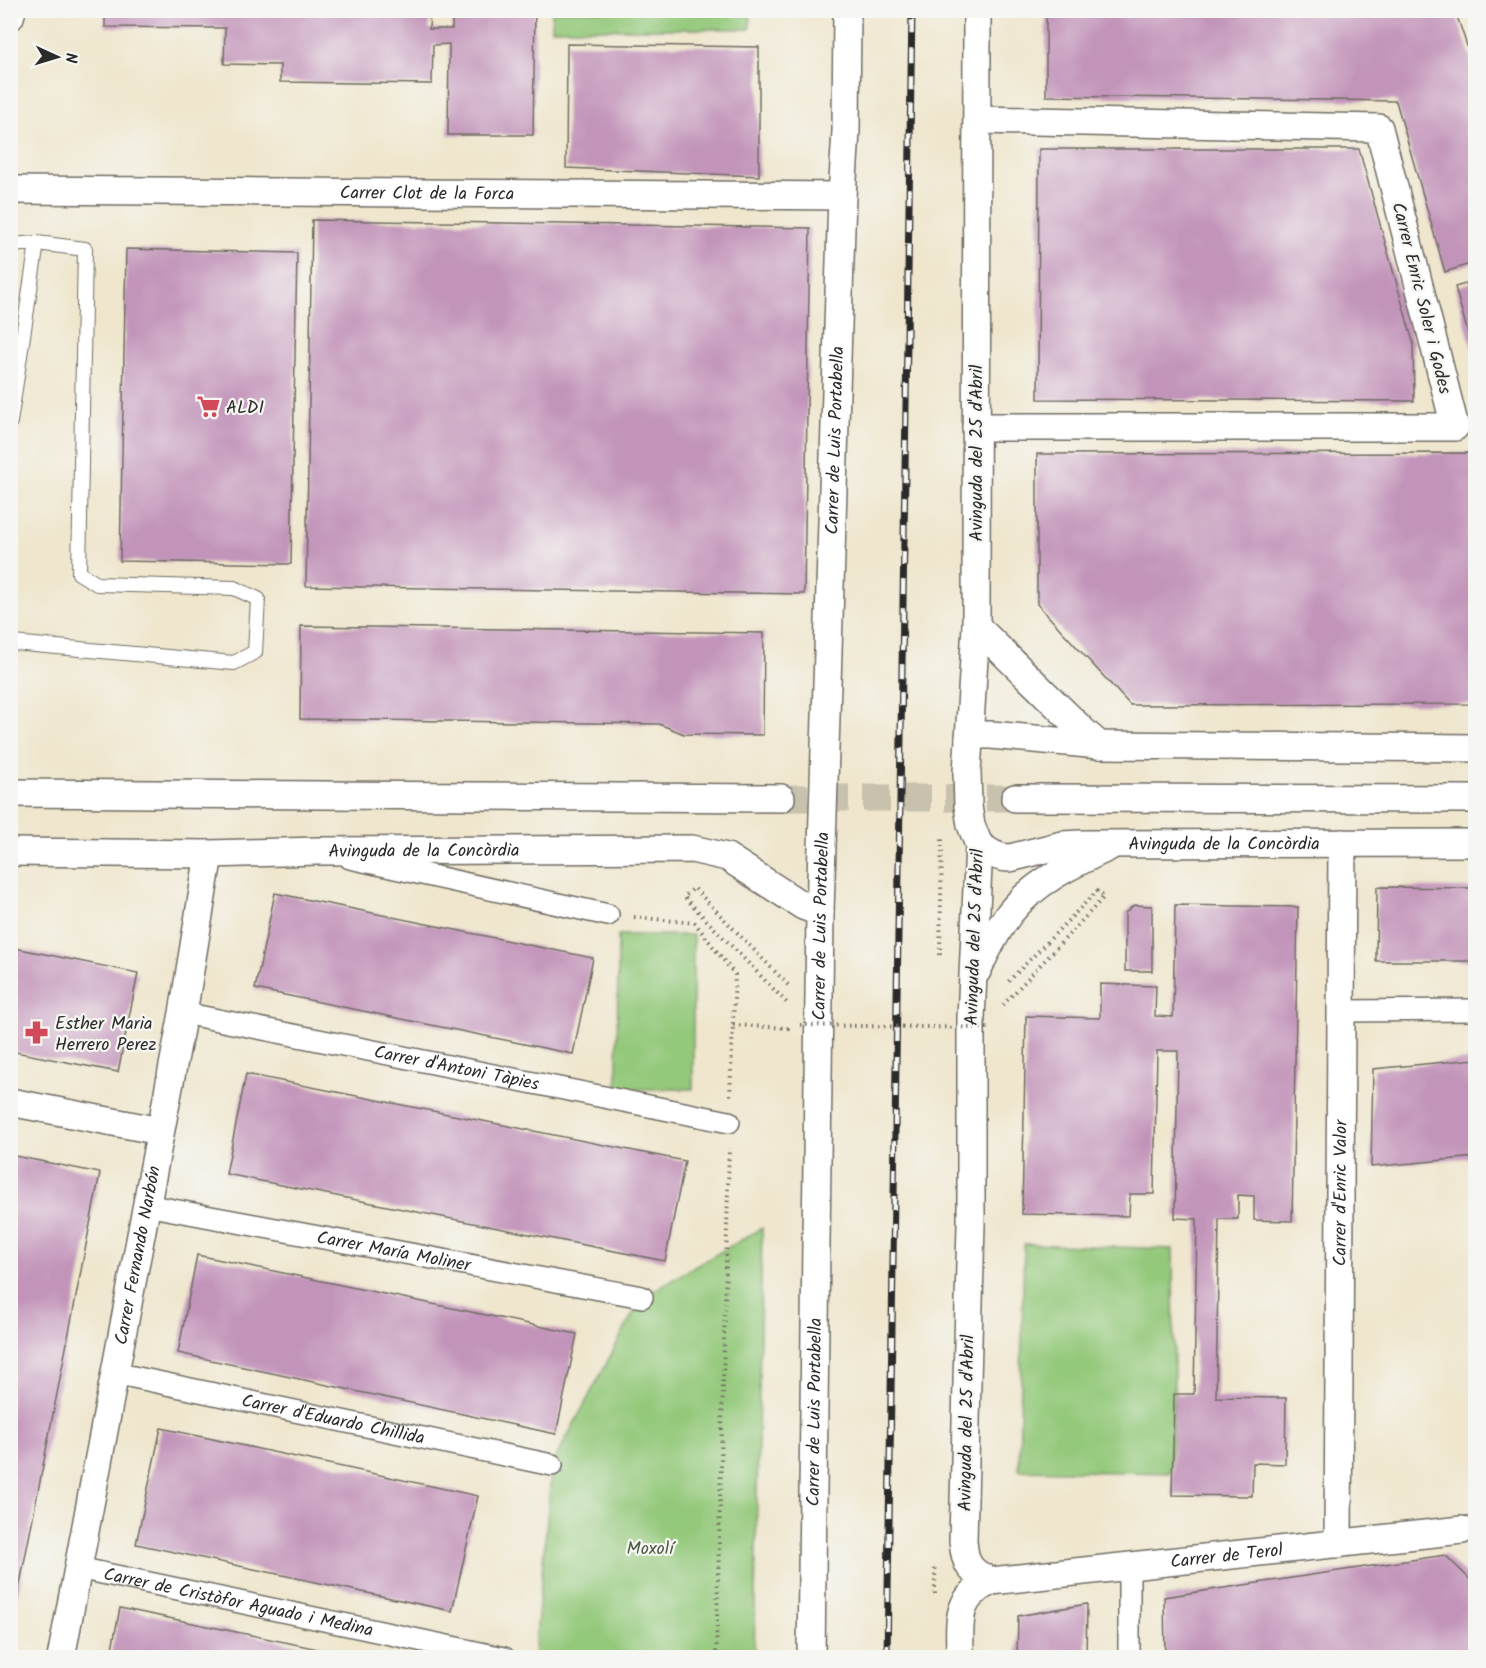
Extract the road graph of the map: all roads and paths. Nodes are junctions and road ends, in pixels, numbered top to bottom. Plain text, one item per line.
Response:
1 (12, 10) edge
2 (847, 10) edge
3 (977, 10) edge
4 (10, 17) edge
5 (978, 120) junction
6 (10, 190) edge
7 (842, 196) junction
8 (37, 243) junction
9 (10, 245) edge
10 (10, 422) edge
11 (976, 427) junction
12 (976, 626) junction
13 (10, 638) edge
14 (969, 738) junction
15 (1099, 745) junction
16 (1476, 748) edge
17 (10, 793) edge
18 (781, 798) tunnel mouth
19 (1015, 798) tunnel mouth
20 (1476, 800) edge
21 (1118, 843) junction
22 (1342, 843) junction
23 (1476, 843) edge
24 (979, 845) junction
25 (318, 851) junction
26 (10, 852) edge
27 (209, 854) junction
28 (820, 912) junction
29 (608, 915) joint
30 (972, 983) junction
31 (1006, 984) dead end
32 (791, 988) dead end
33 (789, 1005) dead end
34 (1002, 1005) dead end
35 (1476, 1010) edge
36 (1342, 1011) junction
37 (183, 1013) junction
38 (800, 1015) dead end
39 (788, 1017) dead end
40 (989, 1019) dead end
41 (733, 1025) junction
42 (10, 1102) edge
43 (729, 1122) junction
44 (160, 1131) junction
45 (146, 1205) junction
46 (642, 1296) dead end
47 (114, 1373) junction
48 (552, 1465) dead end
49 (1471, 1534) edge
50 (1338, 1544) junction
51 (1129, 1567) junction
52 (78, 1568) junction
53 (991, 1581) junction
54 (60, 1658) edge
55 (504, 1658) edge
56 (716, 1658) edge
57 (811, 1658) edge
58 (960, 1658) edge
59 (1129, 1658) edge

1 - 4 street
2 - 7 street, Carrer de Luis Portabella
3 - 5 street, Avinguda del 25 d'Abril
5 - 11 street, Avinguda del 25 d'Abril
5 - 11 street, Carrer Enric Soler i Godes
6 - 7 street, Carrer Clot de la Forca
7 - 28 street, Carrer de Luis Portabella
8 - 9 lane
8 - 10 lane
8 - 13 lane
11 - 12 street, Avinguda del 25 d'Abril
12 - 14 street, Avinguda del 25 d'Abril
12 - 15 street
14 - 15 street
14 - 24 street, Avinguda del 25 d'Abril
15 - 16 street
17 - 18 street
19 - 20 street
21 - 22 street, Avinguda de la Concòrdia
21 - 24 street, Avinguda de la Concòrdia
21 - 30 street
22 - 23 street, Avinguda de la Concòrdia
22 - 36 street, Carrer d'Enric Valor
24 - 30 street, Avinguda del 25 d'Abril
25 - 27 street, Avinguda de la Concòrdia
25 - 28 street, Avinguda de la Concòrdia
25 - 29 street
26 - 27 street, Avinguda de la Concòrdia
27 - 37 street, Carrer Fernando Narbón
28 - 57 street, Carrer de Luis Portabella
29 - 41 path
30 - 53 street, Avinguda del 25 d'Abril
31 - 34 path
32 - 33 path
35 - 36 street
36 - 50 street, Carrer d'Enric Valor
37 - 43 street, Carrer d'Antoni Tàpies
37 - 44 street, Carrer Fernando Narbón
38 - 40 path, bridge
39 - 41 path
41 - 43 path
42 - 44 street
43 - 56 path
44 - 45 street, Carrer Fernando Narbón
45 - 46 street, Carrer María Moliner
45 - 47 street, Carrer Fernando Narbón
47 - 48 street, Carrer d'Eduardo Chillida
47 - 52 street, Carrer Fernando Narbón
49 - 50 street, Carrer de Terol
50 - 51 street, Carrer de Terol
51 - 53 street, Carrer de Terol
51 - 59 street
52 - 54 street, Carrer Fernando Narbón
52 - 55 street, Carrer de Cristòfor Aguado i Medina
53 - 58 street

